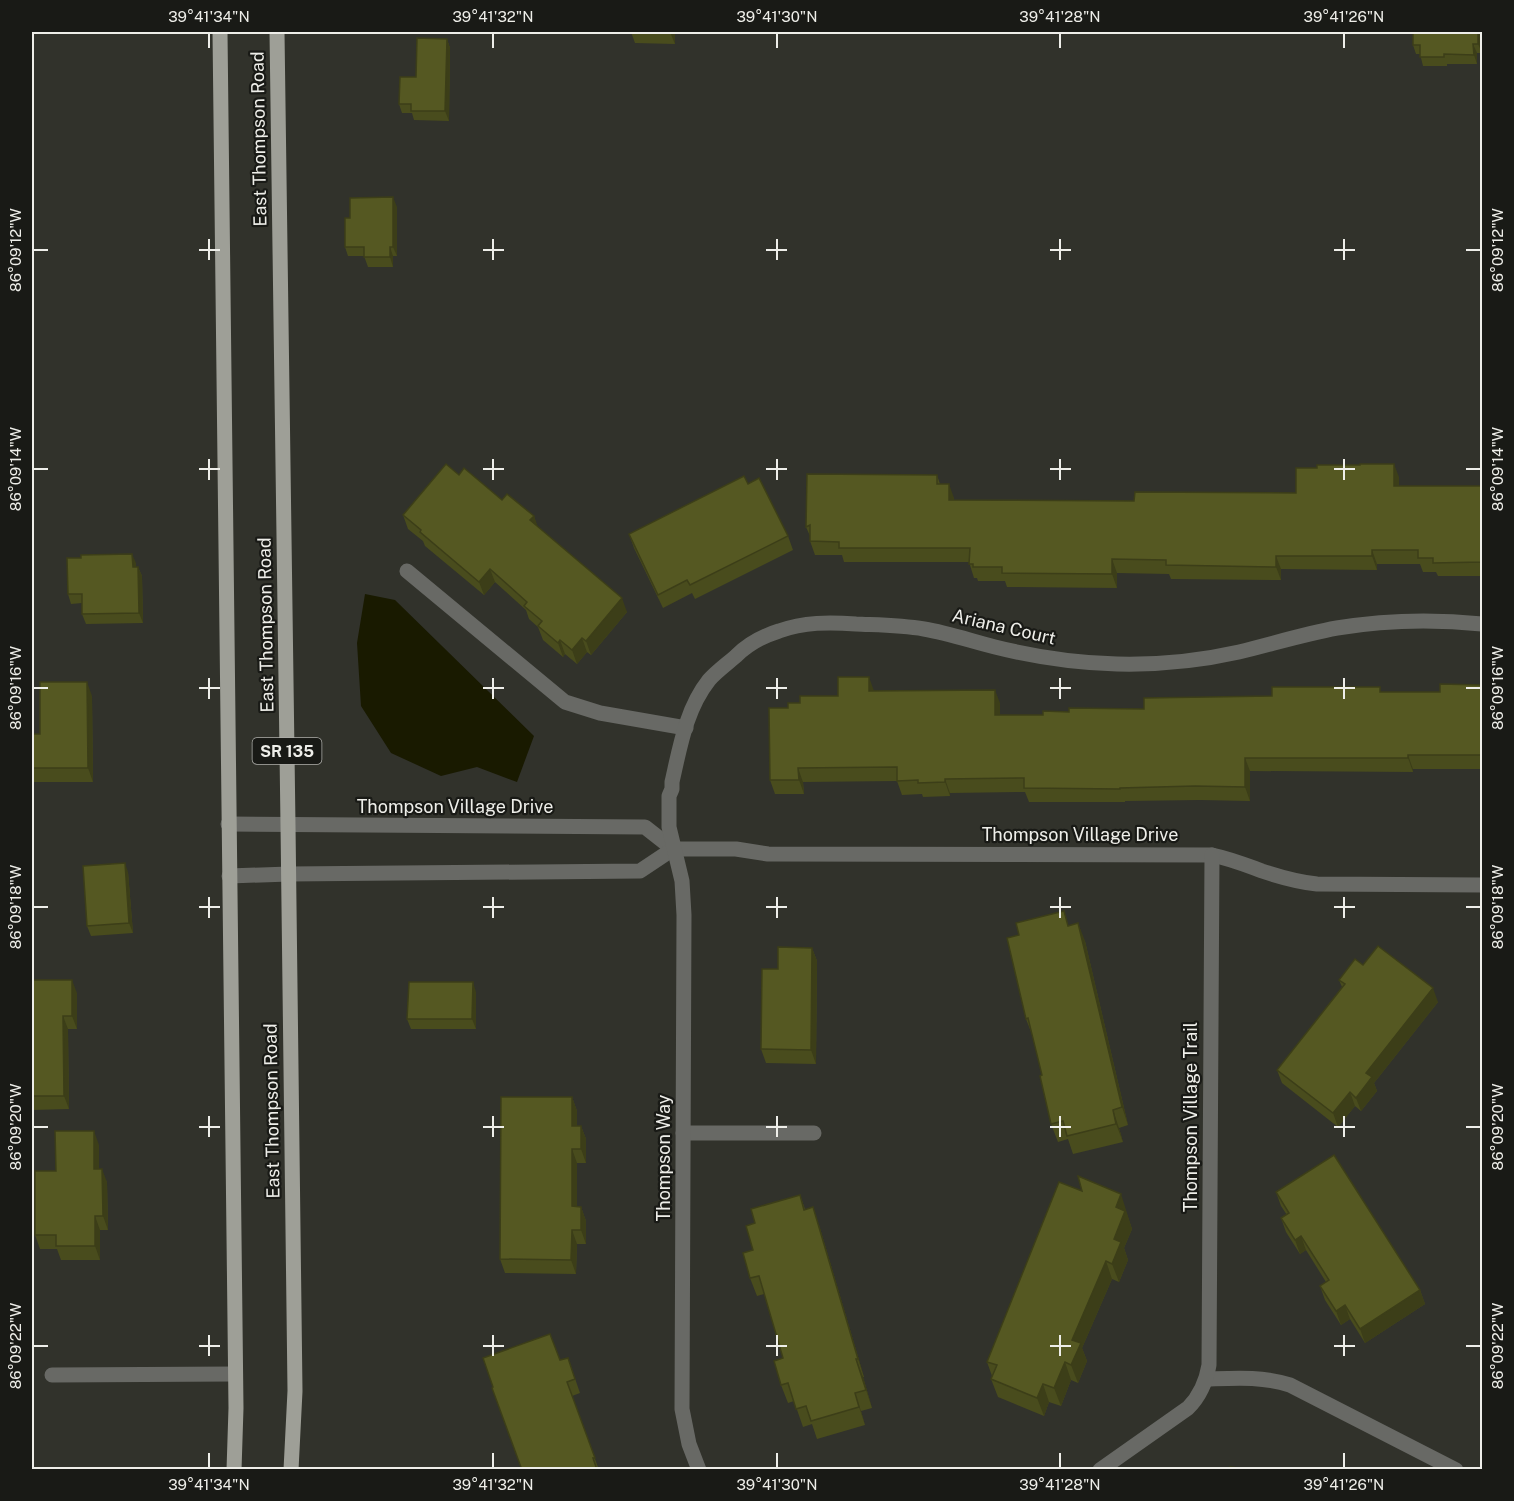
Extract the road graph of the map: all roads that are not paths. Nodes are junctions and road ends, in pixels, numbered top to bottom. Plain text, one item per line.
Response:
1 (219, 32) edge
2 (277, 32) edge
3 (407, 571) dead end
4 (1482, 624) edge
5 (686, 728) junction
6 (228, 824) junction
7 (288, 825) junction
8 (674, 849) junction
9 (1212, 855) junction
10 (289, 874) junction
11 (229, 876) junction
12 (1482, 885) edge
13 (683, 1133) junction
14 (814, 1134) dead end
15 (235, 1374) junction
16 (52, 1375) dead end
17 (1207, 1379) junction
18 (698, 1468) edge
19 (234, 1470) edge
20 (291, 1470) edge
21 (1100, 1470) edge
22 (1456, 1470) edge

1 - 6 main road, East Thompson Road / SR 135
2 - 7 main road, East Thompson Road / SR 135
3 - 5 street
4 - 5 street, Ariana Court
5 - 8 street, Ariana Court
6 - 7 street, Thompson Village Drive
6 - 11 main road, East Thompson Road / SR 135
7 - 8 street, Thompson Village Drive
7 - 10 main road, East Thompson Road / SR 135
8 - 9 street, Thompson Village Drive
8 - 10 street
8 - 13 street, Thompson Way
9 - 12 street, Thompson Village Drive
9 - 17 street, Thompson Village Trail
10 - 11 street
10 - 20 main road, East Thompson Road / SR 135
11 - 15 main road, East Thompson Road / SR 135
13 - 14 street
13 - 18 street, Thompson Way
15 - 16 street
15 - 19 main road, East Thompson Road / SR 135
17 - 21 street
17 - 22 street

